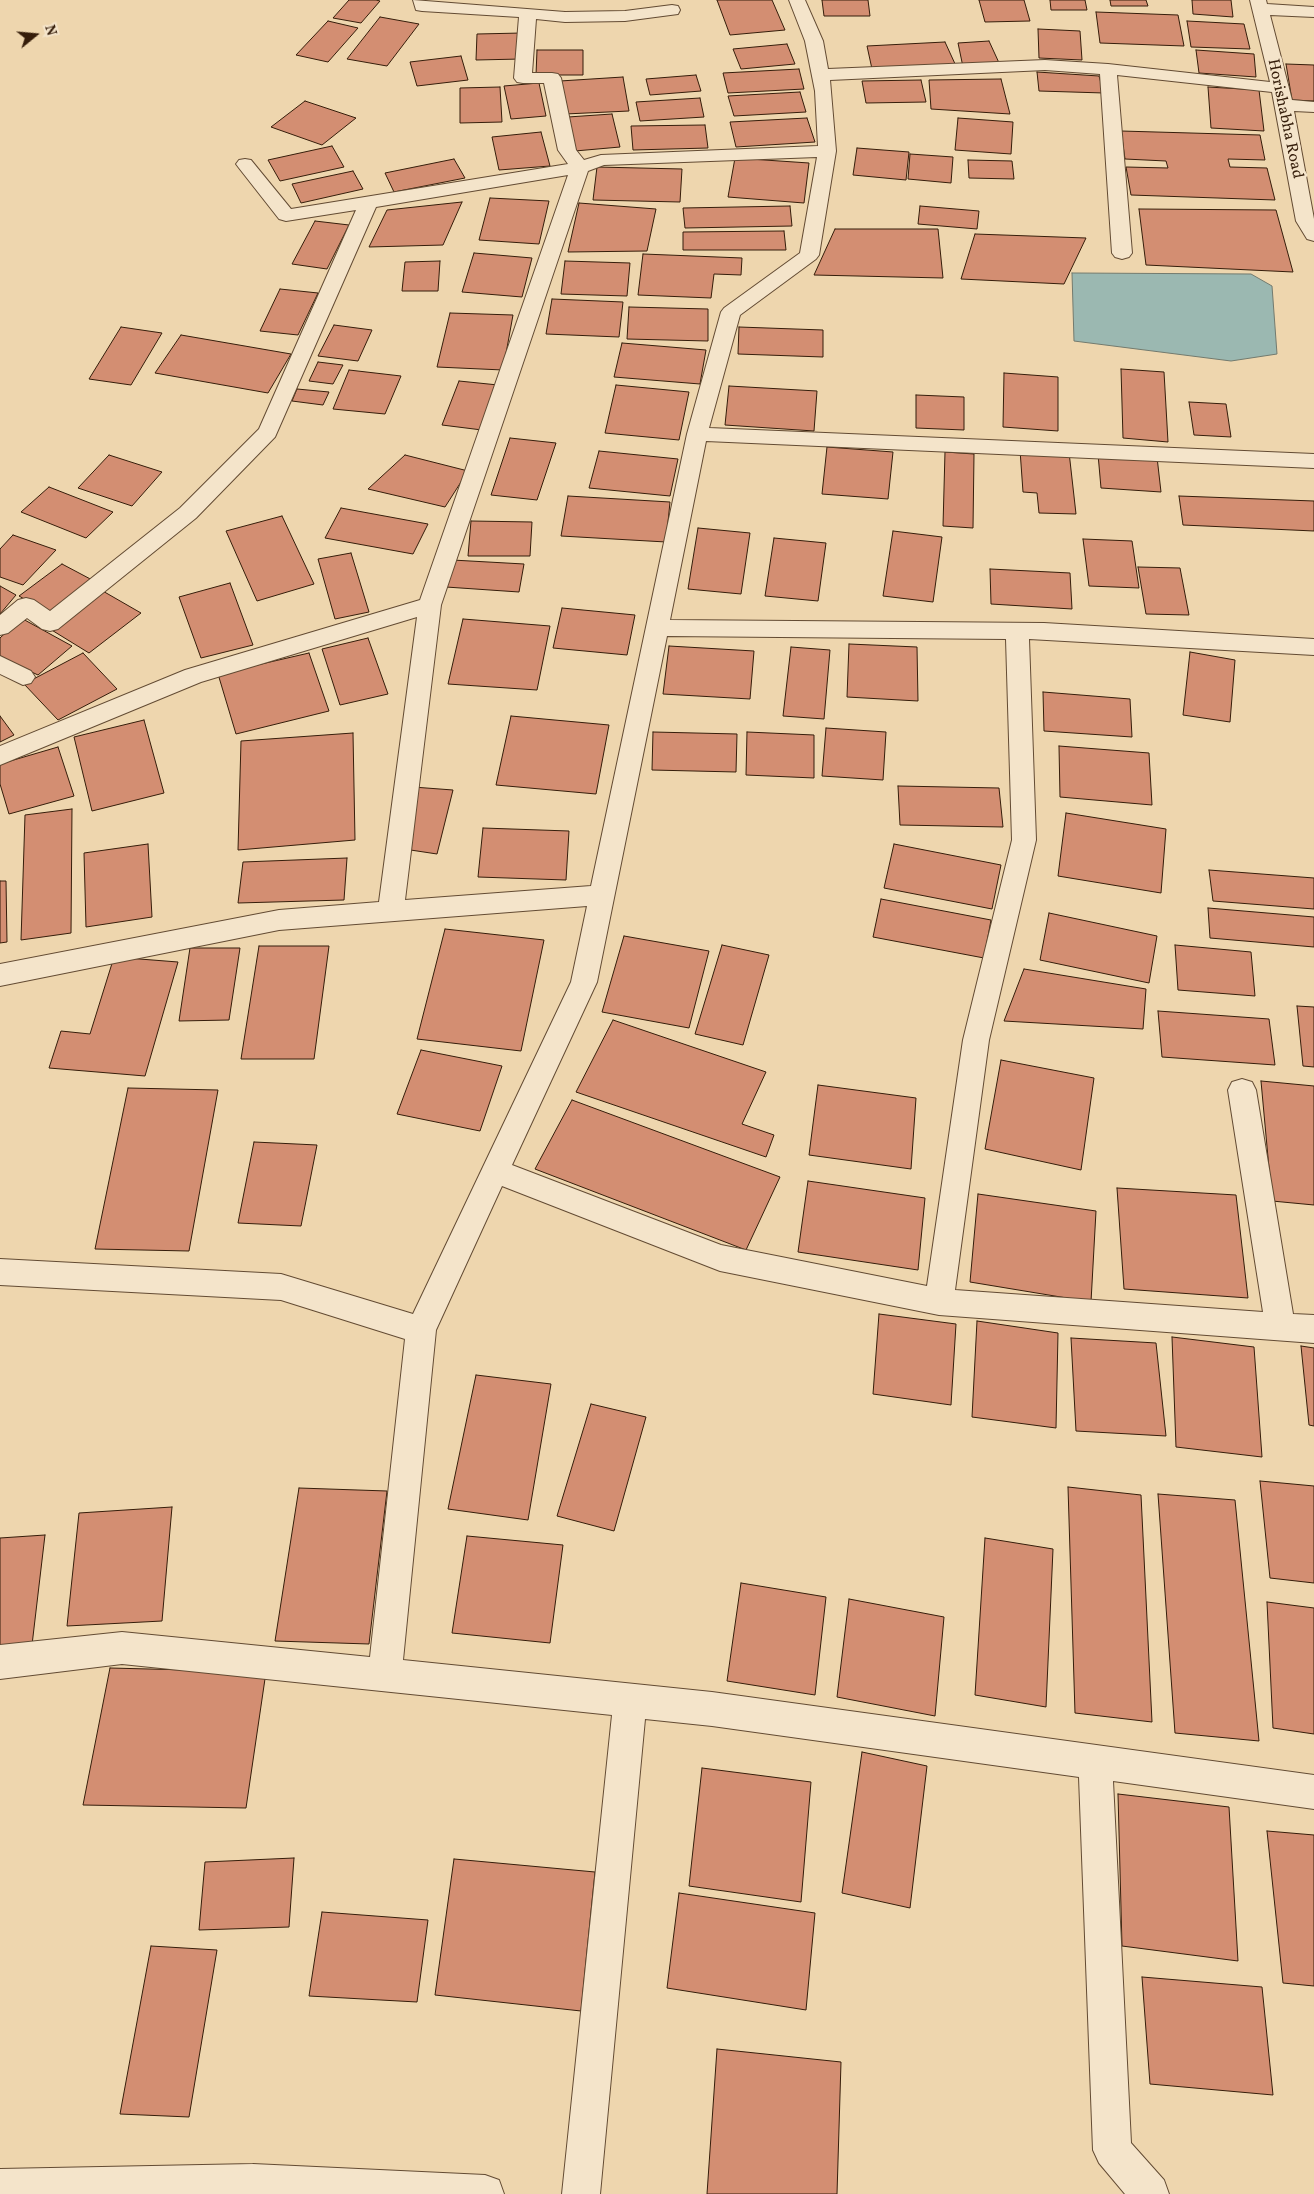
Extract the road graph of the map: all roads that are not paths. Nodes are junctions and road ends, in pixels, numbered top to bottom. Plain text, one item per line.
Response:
1 (420, 0) edge
2 (798, 0) edge
3 (1259, 4) edge
4 (672, 10) dead end
5 (1314, 12) edge
6 (528, 14) junction
7 (1108, 69) junction
8 (820, 75) junction
9 (1281, 97) junction
10 (1314, 107) edge
11 (827, 151) junction
12 (245, 164) dead end
13 (580, 168) junction
14 (369, 202) junction
15 (1311, 226) edge
16 (1122, 253) dead end
17 (697, 434) junction
18 (1314, 461) edge
19 (430, 605) junction
20 (0, 627) edge
21 (658, 628) junction
22 (1017, 631) junction
23 (1314, 647) edge
24 (0, 664) edge
25 (23, 677) dead end
26 (0, 756) edge
27 (603, 895) junction
28 (391, 911) junction
29 (0, 975) edge
30 (1242, 1090) dead end
31 (495, 1171) junction
32 (0, 1272) edge
33 (939, 1302) junction
34 (1280, 1326) junction
35 (1314, 1329) edge
36 (421, 1330) junction
37 (0, 1662) edge
38 (385, 1676) junction
39 (630, 1701) junction
40 (1096, 1762) junction
41 (1314, 1792) edge
42 (0, 2188) edge
43 (485, 2194) edge
44 (581, 2194) edge
45 (1150, 2194) edge

1 - 6 street
2 - 8 street
3 - 5 street
3 - 9 street, Horishabha Road
4 - 6 street
6 - 13 street
7 - 8 street
7 - 9 street
7 - 16 street
8 - 11 street
9 - 10 street
9 - 15 street, Horishabha Road
11 - 13 street
11 - 17 street
12 - 14 street
13 - 14 street
13 - 19 street
14 - 20 street
17 - 18 street
17 - 21 street
19 - 26 street
19 - 28 street
21 - 22 street
21 - 27 street
22 - 23 street
22 - 33 street
24 - 25 street
27 - 28 street
27 - 31 street
28 - 29 street
30 - 34 street
31 - 33 street
31 - 36 street
32 - 36 street
33 - 34 street
34 - 35 street
36 - 38 street
37 - 38 street
38 - 39 street
39 - 40 street
39 - 44 street
40 - 41 street
40 - 45 street
42 - 43 street

